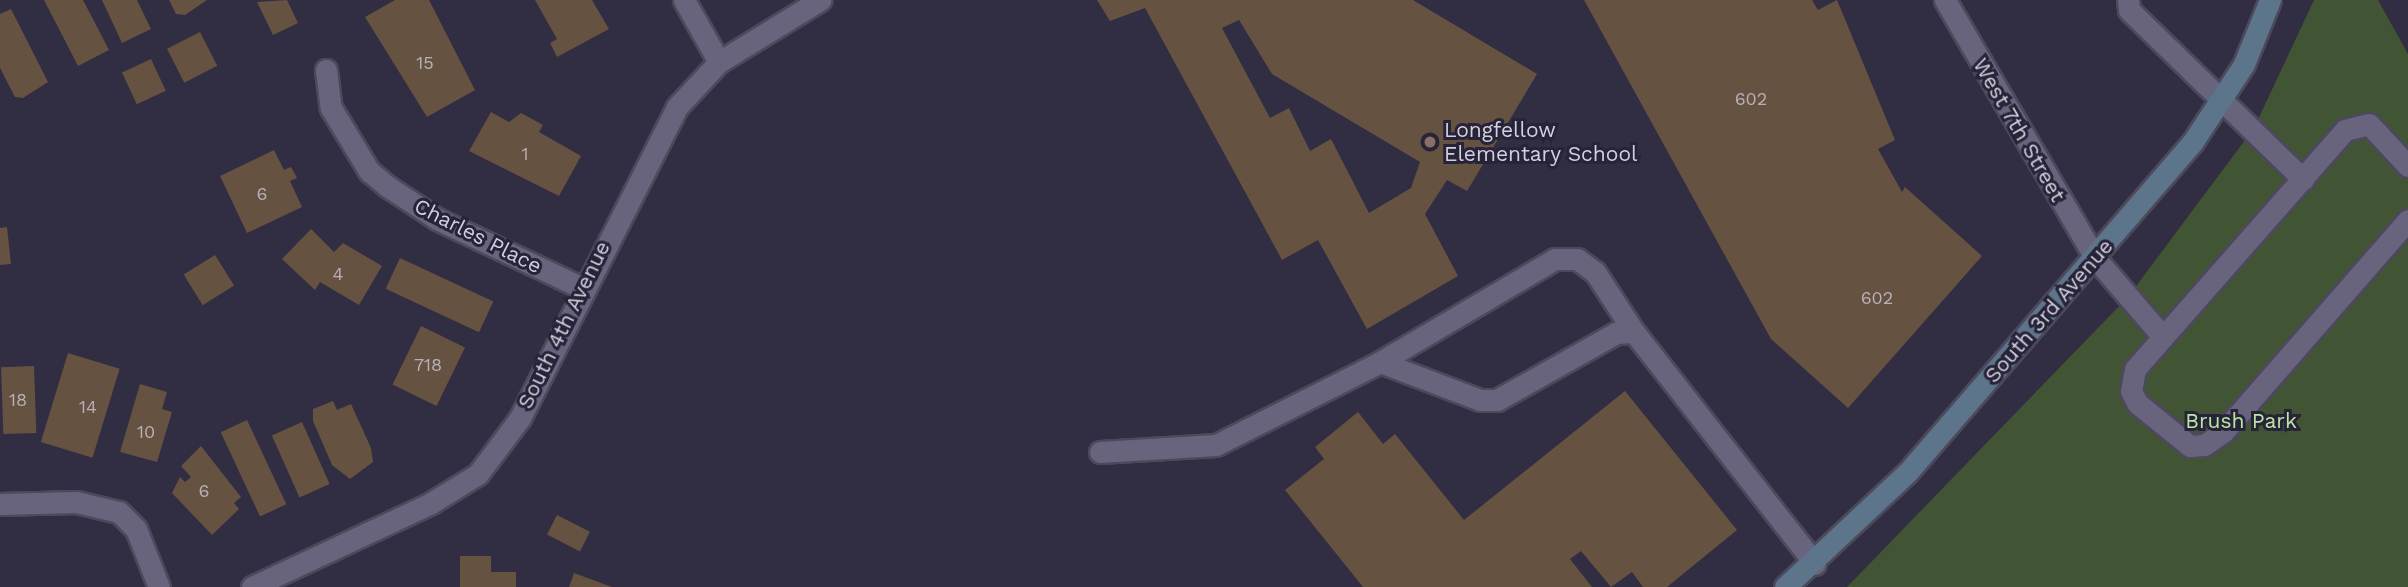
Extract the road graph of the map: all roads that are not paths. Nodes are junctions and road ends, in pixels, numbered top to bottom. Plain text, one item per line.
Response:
1 (684, 0) edge
2 (820, 0) edge
3 (1945, 0) edge
4 (2128, 0) edge
5 (2270, 0) edge
6 (719, 62) junction
7 (326, 70) dead end
8 (2221, 99) junction
9 (2408, 166) edge
10 (2303, 179) junction
11 (2408, 220) edge
12 (2096, 259) junction
13 (580, 287) junction
14 (1634, 332) junction
15 (2163, 337) junction
16 (1380, 362) junction
17 (1100, 452) dead end
18 (0, 504) edge
19 (1815, 564) junction
20 (159, 587) edge
21 (252, 587) edge
22 (1785, 587) edge

1 - 6 street
2 - 6 street, South 4th Avenue
3 - 12 street, West 7th Street
4 - 8 street
5 - 8 street, South 3rd Avenue
6 - 13 street, South 4th Avenue
7 - 13 street, Charles Place
8 - 10 street
8 - 12 street, South 3rd Avenue
9 - 10 street
10 - 15 street
11 - 15 street
12 - 15 street, West 7th Street
12 - 19 street, South 3rd Avenue
13 - 21 street, South 4th Avenue
14 - 16 street
14 - 16 street
14 - 19 street
16 - 17 street
18 - 20 street
19 - 22 street, South 3rd Avenue

